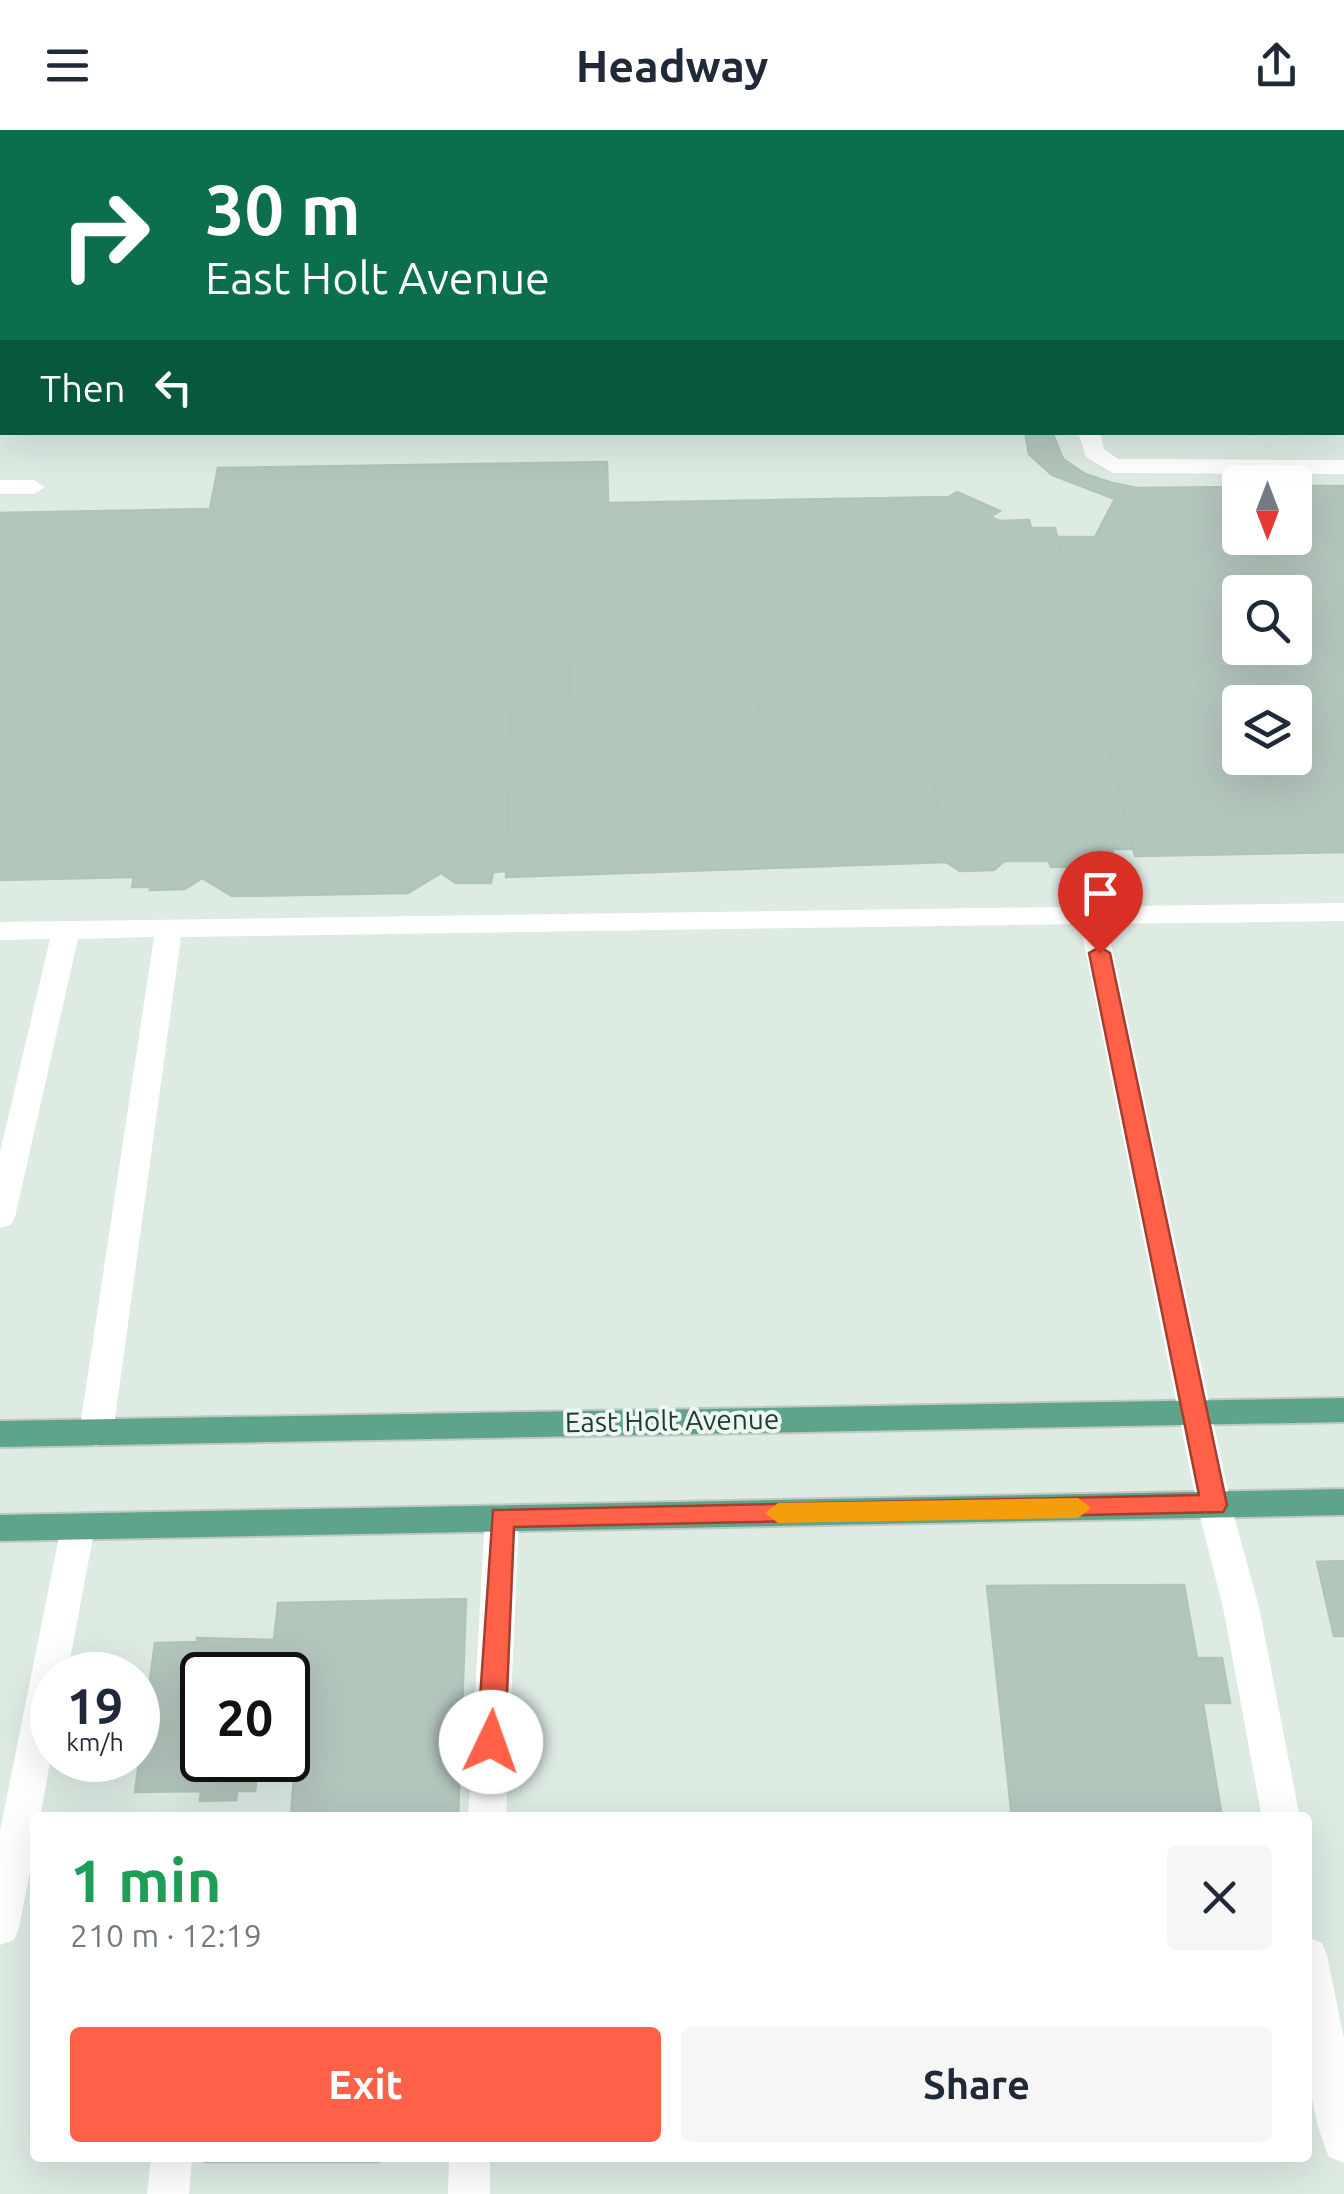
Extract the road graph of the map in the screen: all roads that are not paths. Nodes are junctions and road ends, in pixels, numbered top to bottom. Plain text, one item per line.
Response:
1 (1090, 435) edge
2 (1344, 467) edge
3 (0, 487) edge
4 (34, 487) dead end
5 (1344, 912) edge
6 (1092, 915) junction
7 (170, 928) junction
8 (66, 930) junction
9 (0, 931) edge
10 (0, 1217) edge
11 (1195, 1410) junction
12 (1344, 1410) edge
13 (96, 1432) junction
14 (0, 1434) edge
15 (1344, 1502) edge
16 (1214, 1505) junction
17 (502, 1518) junction
18 (78, 1527) junction
19 (0, 1528) edge
20 (33, 1812) edge
21 (487, 1812) edge
22 (1280, 1812) edge
23 (30, 1829) edge
24 (22, 1879) edge
25 (0, 1928) edge
26 (1312, 1976) edge
27 (1344, 2143) edge
28 (172, 2162) edge
29 (470, 2162) edge
30 (168, 2194) edge
31 (468, 2194) edge

1 - 2 street
3 - 4 street
5 - 6 street
6 - 7 street
6 - 11 street
7 - 8 street
7 - 13 street
8 - 9 street
8 - 10 street
11 - 12 main road, East Holt Avenue
11 - 13 main road, East Holt Avenue
11 - 16 street
13 - 14 main road, East Holt Avenue
15 - 16 main road
16 - 17 main road
16 - 22 street
17 - 18 main road
17 - 21 street
18 - 19 main road
18 - 20 street
23 - 24 street
24 - 25 street
26 - 27 street
28 - 30 street
29 - 31 street

